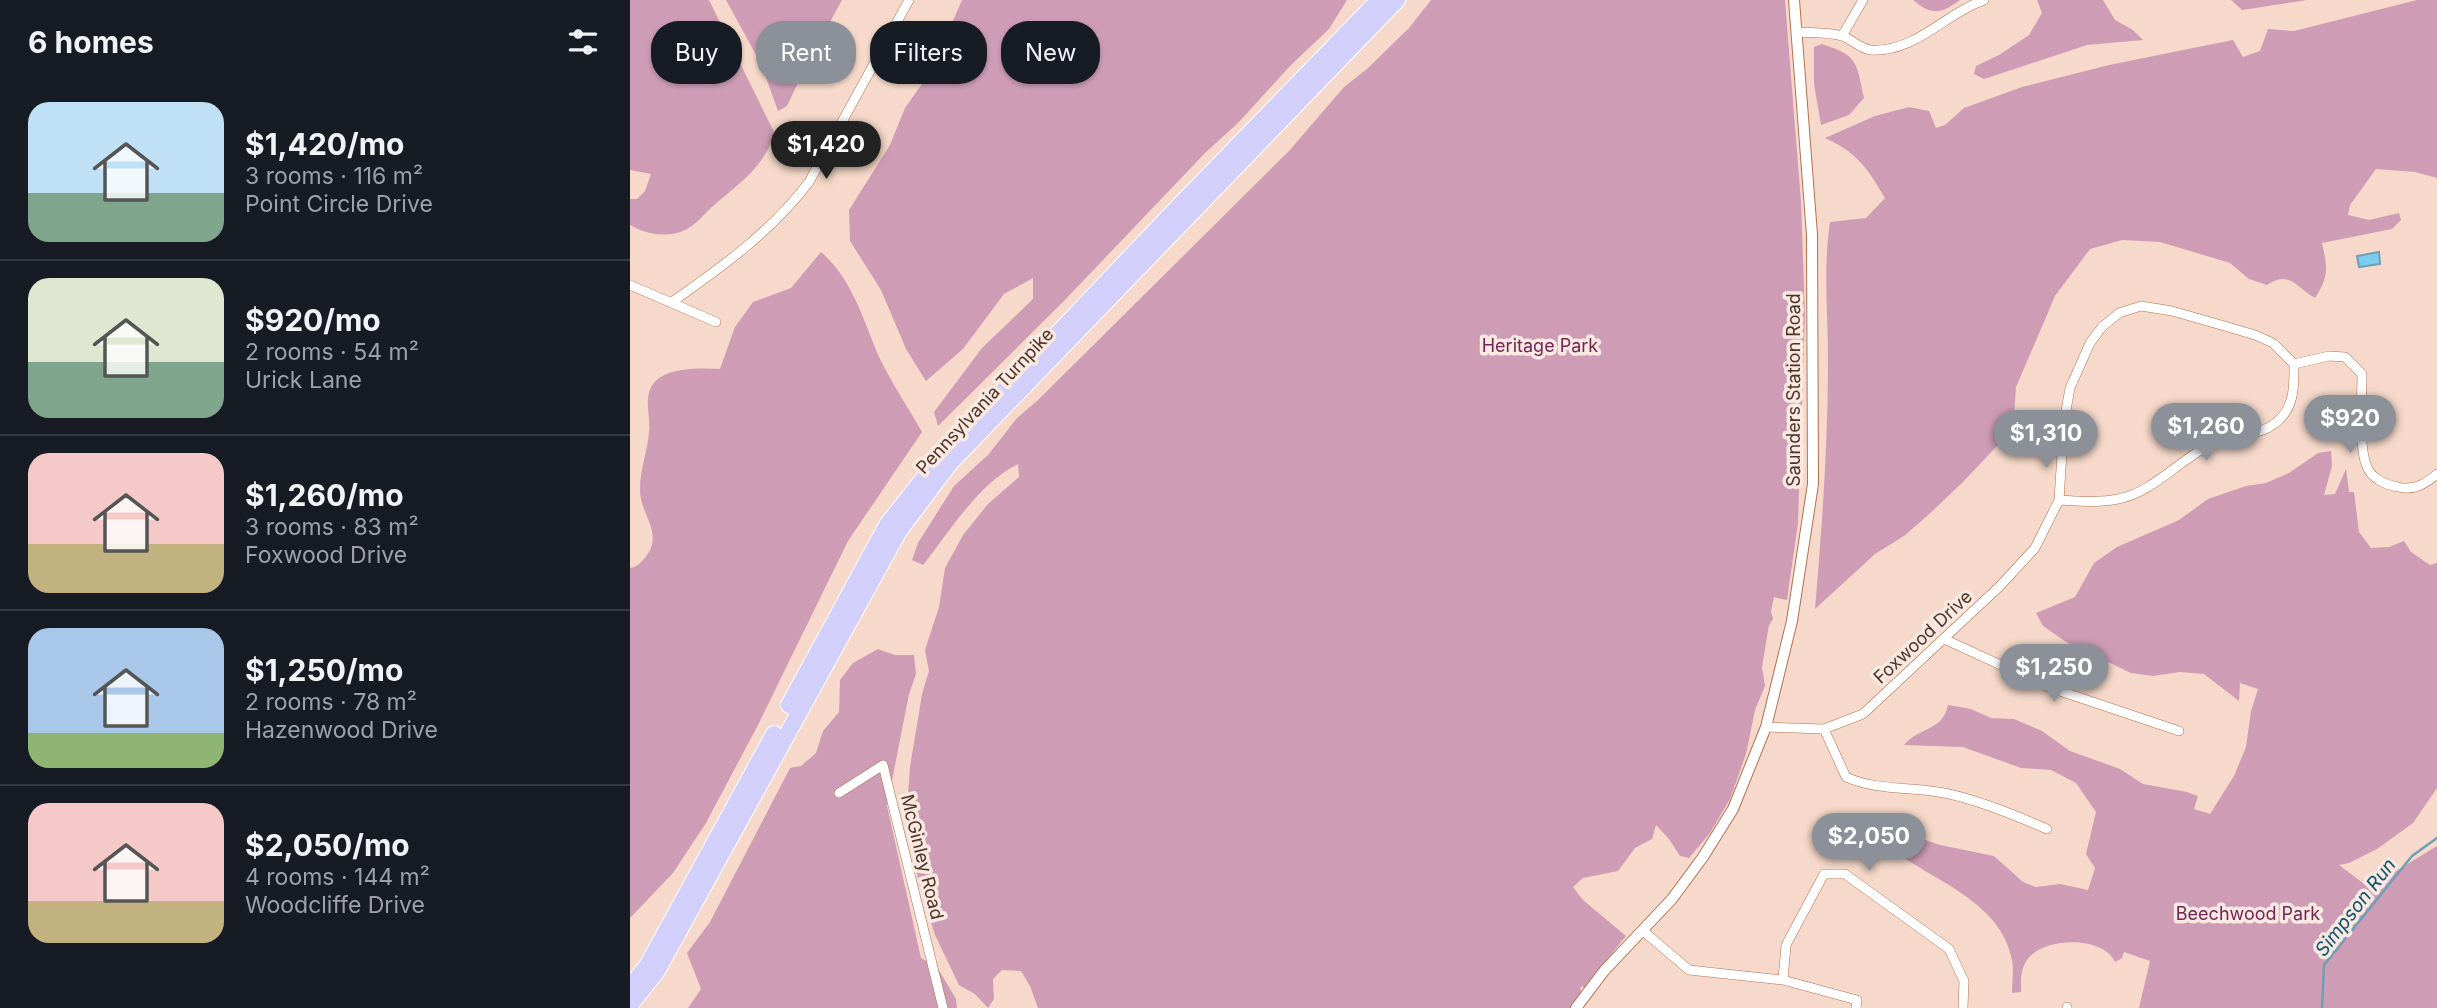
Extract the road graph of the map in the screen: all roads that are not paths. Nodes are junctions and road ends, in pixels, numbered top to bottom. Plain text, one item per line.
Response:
1 (909, 0) edge
2 (1380, 0) edge
3 (1397, 0) edge
4 (1794, 0) edge
5 (1863, 0) edge
6 (1984, 0) edge
7 (1798, 33) junction
8 (1842, 36) junction
9 (631, 289) edge
10 (672, 302) junction
11 (716, 322) dead end
12 (2294, 364) junction
13 (2437, 474) edge
14 (2059, 500) junction
15 (1944, 639) junction
16 (1766, 727) junction
17 (1824, 729) junction
18 (2179, 731) dead end
19 (839, 793) dead end
20 (2047, 829) dead end
21 (1642, 930) junction
22 (1783, 979) junction
23 (630, 987) edge
24 (630, 1005) edge
25 (943, 1008) edge
26 (1576, 1008) edge
27 (1856, 1008) edge
28 (1963, 1008) edge

1 - 10 street
2 - 23 highway, Pennsylvania Turnpike
3 - 24 highway, Pennsylvania Turnpike
4 - 7 street, Saunders Station Road
5 - 8 street
6 - 8 street
7 - 8 street
7 - 16 street, Saunders Station Road
9 - 10 street
10 - 11 street
12 - 13 street
12 - 14 street
12 - 14 street, Foxwood Drive
14 - 15 street, Foxwood Drive
15 - 17 street, Foxwood Drive
15 - 18 street
16 - 17 street, Foxwood Drive
16 - 21 street, Saunders Station Road
17 - 20 street
19 - 25 street, McGinley Road
21 - 22 street
21 - 26 street, Saunders Station Road
22 - 27 street
22 - 28 street

